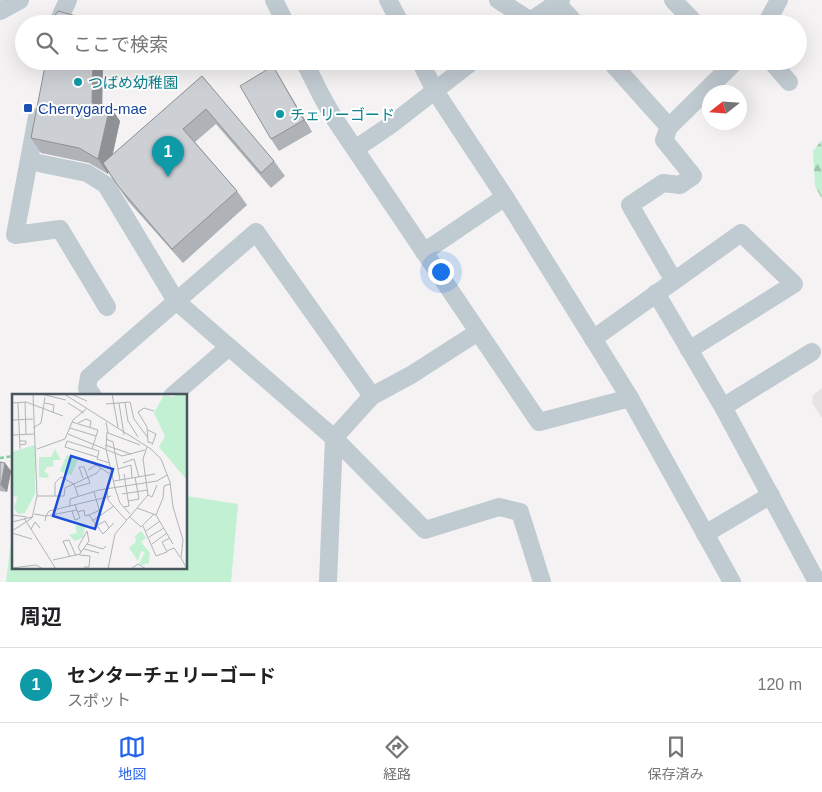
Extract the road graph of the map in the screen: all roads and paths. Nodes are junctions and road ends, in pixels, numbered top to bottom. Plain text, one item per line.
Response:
1 (20, 0) edge
2 (68, 0) edge
3 (388, 0) edge
4 (498, 0) edge
5 (673, 0) edge
6 (779, 0) edge
7 (277, 1) edge
8 (559, 2) edge
9 (0, 11) edge
10 (61, 15) edge
11 (282, 15) edge
12 (396, 15) edge
13 (519, 15) edge
14 (540, 15) edge
15 (569, 15) edge
16 (687, 15) edge
17 (771, 15) edge
18 (308, 70) edge
19 (424, 70) edge
20 (461, 70) edge
21 (618, 70) edge
22 (726, 70) edge
23 (779, 70) edge
24 (789, 82) dead end
25 (435, 91) junction
26 (41, 98) edge
27 (669, 127) junction
28 (356, 149) junction
29 (29, 161) junction
30 (504, 197) junction
31 (424, 252) junction
32 (674, 280) junction
33 (656, 293) junction
34 (176, 301) junction
35 (107, 307) dead end
36 (478, 332) junction
37 (593, 339) junction
38 (229, 348) junction
39 (689, 350) junction
40 (812, 352) dead end
41 (92, 394) edge
42 (174, 394) edge
43 (372, 396) junction
44 (630, 398) junction
45 (723, 408) junction
46 (334, 438) junction
47 (771, 495) junction
48 (705, 534) junction
49 (328, 582) edge
50 (542, 582) edge
51 (732, 582) edge
52 (817, 582) edge

1 - 9 street
2 - 10 street
3 - 12 street
4 - 13 street
5 - 16 street
6 - 17 street
7 - 11 street
8 - 14 street
8 - 15 street
18 - 28 street
19 - 25 street
20 - 25 street
21 - 27 street
22 - 27 street
23 - 24 street
25 - 28 street
25 - 30 street
26 - 29 street
27 - 32 street
28 - 31 street
29 - 34 street
29 - 35 street
30 - 31 street
30 - 37 street
31 - 36 street
32 - 33 street
32 - 39 street
33 - 37 street
33 - 39 street
34 - 38 street
34 - 41 street
34 - 43 street
36 - 43 street
36 - 44 street
37 - 44 street
38 - 42 street
38 - 46 street
39 - 45 street
40 - 45 street
43 - 46 street
44 - 48 street
45 - 47 street
46 - 49 street
46 - 50 street
47 - 48 street
47 - 52 street
48 - 51 street

